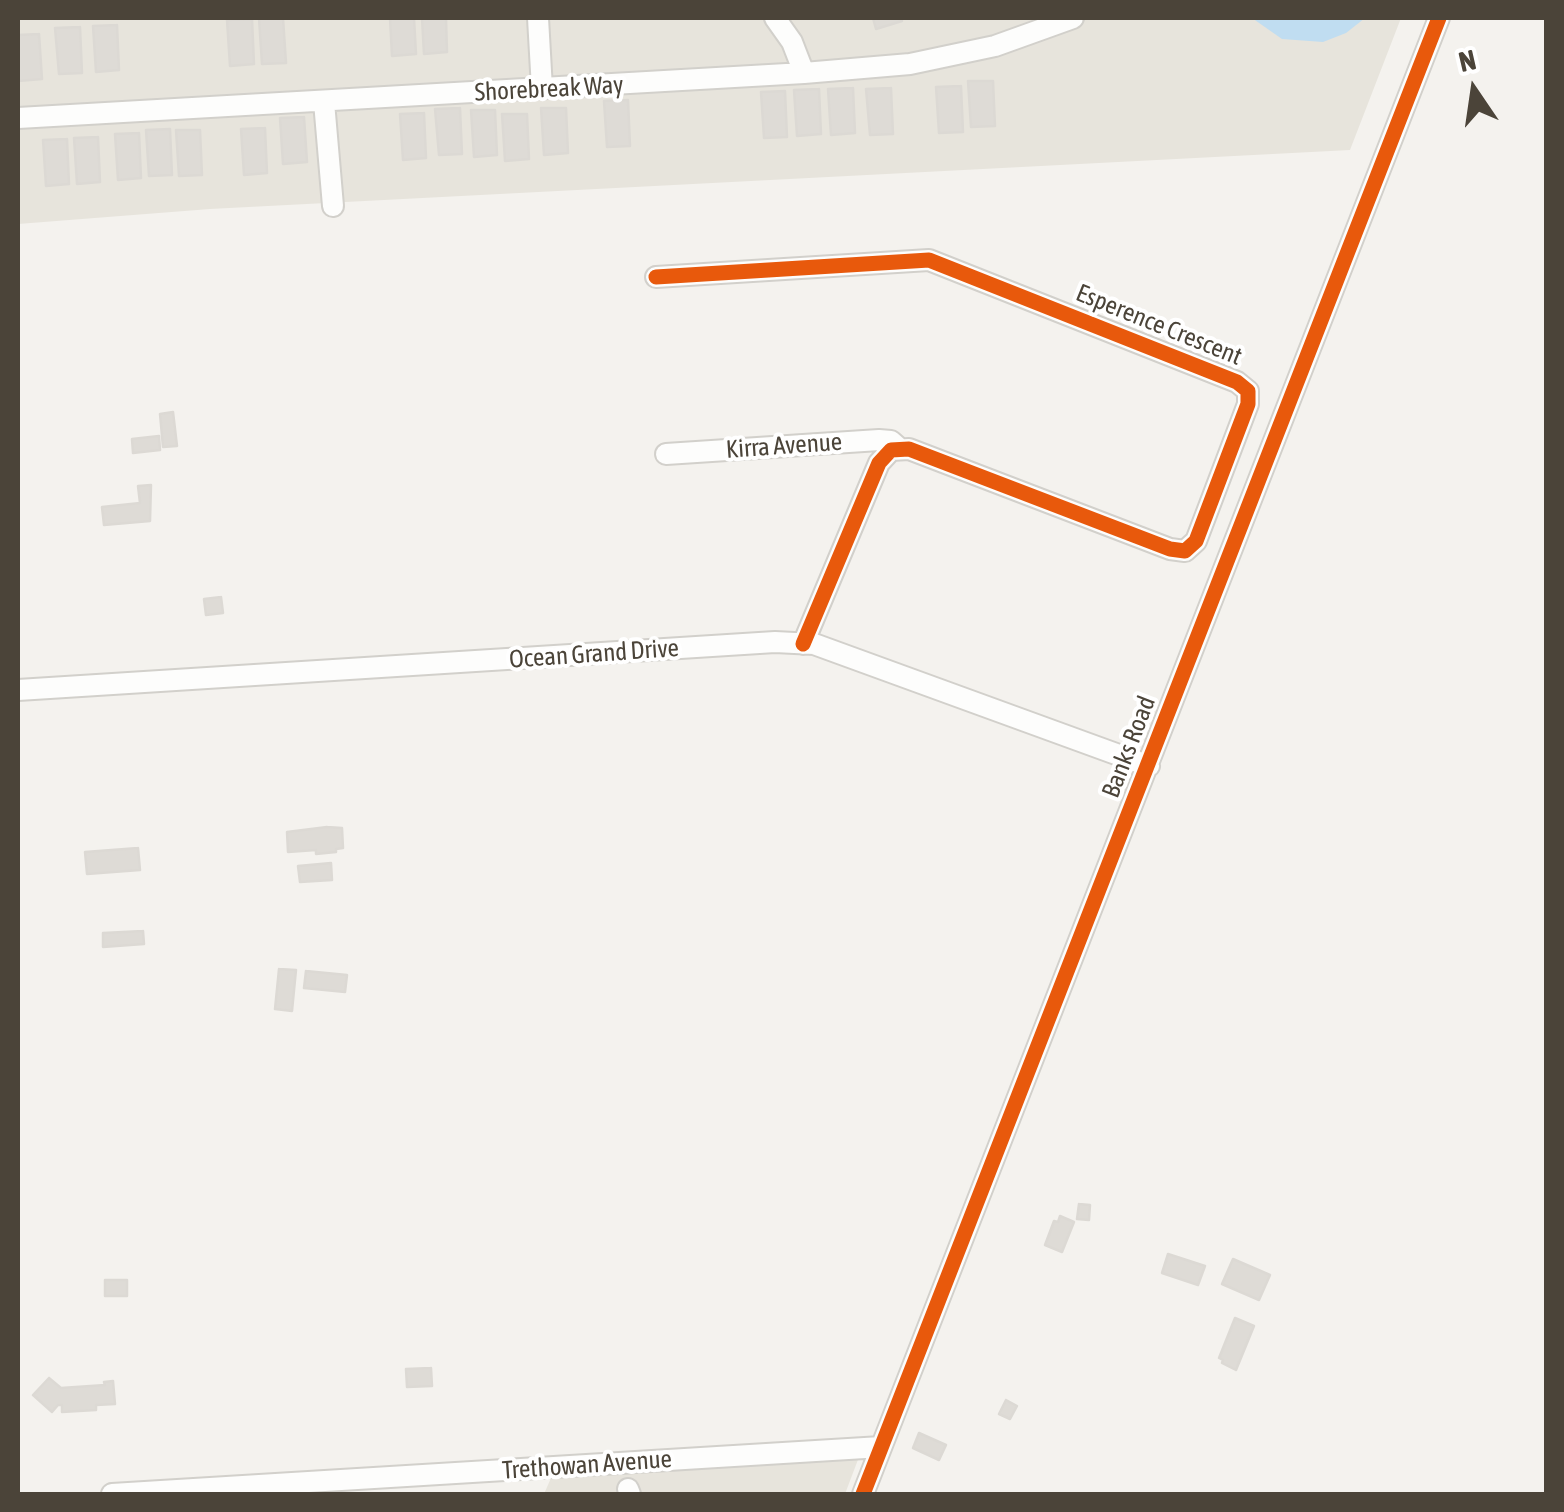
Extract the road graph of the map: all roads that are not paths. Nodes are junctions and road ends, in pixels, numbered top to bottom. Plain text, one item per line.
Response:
1 (538, 18) edge
2 (774, 18) edge
3 (1073, 18) edge
4 (1439, 18) edge
5 (1044, 24) edge
6 (804, 73) junction
7 (542, 89) junction
8 (324, 102) junction
9 (18, 118) edge
10 (333, 206) dead end
11 (656, 277) dead end
12 (899, 448) junction
13 (666, 454) dead end
14 (803, 644) junction
15 (18, 690) edge
16 (1149, 766) junction
17 (882, 1447) junction
18 (112, 1494) edge
19 (863, 1494) edge

1 - 7 street
2 - 6 street
3 - 5 street, Shorebreak Way
4 - 16 street, Banks Road
5 - 6 street, Shorebreak Way
6 - 7 street, Shorebreak Way
7 - 8 street, Shorebreak Way
8 - 9 street, Shorebreak Way
8 - 10 street
11 - 12 street, Esperence Crescent
12 - 13 street, Kirra Avenue
12 - 14 street
14 - 15 street, Ocean Grand Drive
14 - 16 street, Ocean Grand Drive
16 - 17 street, Banks Road
17 - 18 street, Trethowan Avenue
17 - 19 street, Banks Road

